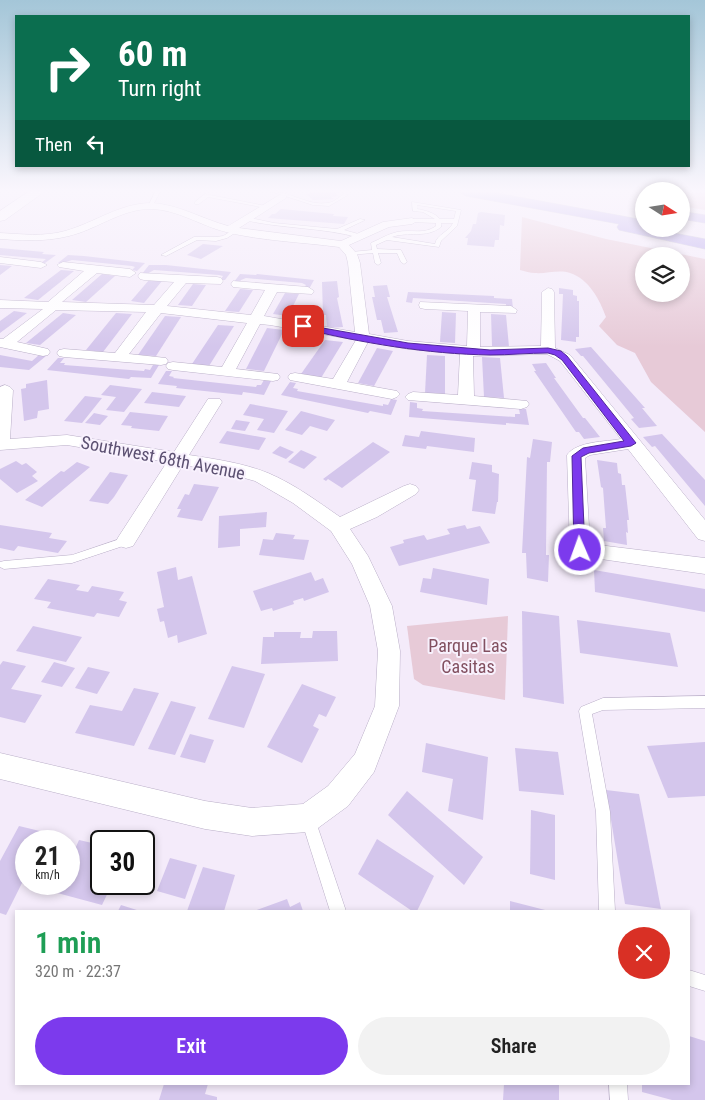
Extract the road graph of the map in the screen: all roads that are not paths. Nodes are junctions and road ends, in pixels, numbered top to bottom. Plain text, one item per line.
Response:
1 (186, 243) edge
2 (337, 243) edge
3 (375, 243) edge
4 (420, 243) edge
5 (437, 243) edge
6 (342, 244) joint
7 (376, 251) junction
8 (351, 254) junction
9 (164, 255) dead end
10 (0, 260) edge
11 (404, 262) dead end
12 (378, 263) dead end
13 (41, 265) dead end
14 (63, 265) dead end
15 (94, 269) junction
16 (130, 274) dead end
17 (144, 276) dead end
18 (183, 279) junction
19 (217, 282) dead end
20 (237, 284) dead end
21 (273, 288) junction
22 (308, 291) dead end
23 (548, 292) dead end
24 (0, 304) edge
25 (425, 305) dead end
26 (51, 306) junction
27 (474, 308) junction
28 (158, 309) junction
29 (511, 310) dead end
30 (254, 319) junction
31 (363, 339) junction
32 (3, 344) edge
33 (548, 350) junction
34 (471, 351) junction
35 (43, 352) dead end
36 (64, 353) dead end
37 (119, 358) junction
38 (227, 372) junction
39 (273, 376) dead end
40 (295, 377) dead end
41 (338, 384) junction
42 (5, 390) dead end
43 (392, 394) dead end
44 (413, 397) dead end
45 (466, 401) junction
46 (214, 402) dead end
47 (521, 404) dead end
48 (631, 443) junction
49 (0, 445) edge
50 (178, 457) junction
51 (410, 490) dead end
52 (338, 526) junction
53 (705, 534) edge
54 (126, 541) joint
55 (4, 565) dead end
56 (705, 566) edge
57 (705, 702) edge
58 (0, 766) edge
59 (308, 818) junction
60 (338, 910) edge
61 (608, 910) edge
62 (690, 978) edge
63 (705, 982) edge
64 (618, 1085) edge
65 (619, 1100) edge

1 - 9 lane
2 - 6 street
3 - 7 lane
4 - 5 lane
6 - 8 street
7 - 8 lane
7 - 11 lane
7 - 12 lane
8 - 31 street
10 - 13 street
14 - 15 street
15 - 16 street
15 - 26 street
17 - 18 street
18 - 19 street
18 - 28 street
20 - 21 street
21 - 22 street
21 - 30 street
23 - 33 street
24 - 26 street
25 - 27 street
26 - 28 street
26 - 32 street
27 - 29 street
27 - 34 street
28 - 30 street
28 - 37 street
30 - 31 street
30 - 38 street
31 - 34 street
31 - 41 street
32 - 35 street
33 - 34 street
33 - 48 street
34 - 45 street
36 - 37 street
37 - 38 street
38 - 39 street
40 - 41 street
41 - 43 street
42 - 49 street
44 - 45 street
45 - 47 street
46 - 50 street
48 - 53 street
48 - 56 street
49 - 50 street, Southwest 68th Avenue
50 - 52 street, Southwest 68th Avenue
50 - 54 street
51 - 52 street
52 - 59 street, Southwest 68th Avenue
54 - 55 lane
57 - 61 lane
58 - 59 street
59 - 60 lane
62 - 63 lane
64 - 65 lane

